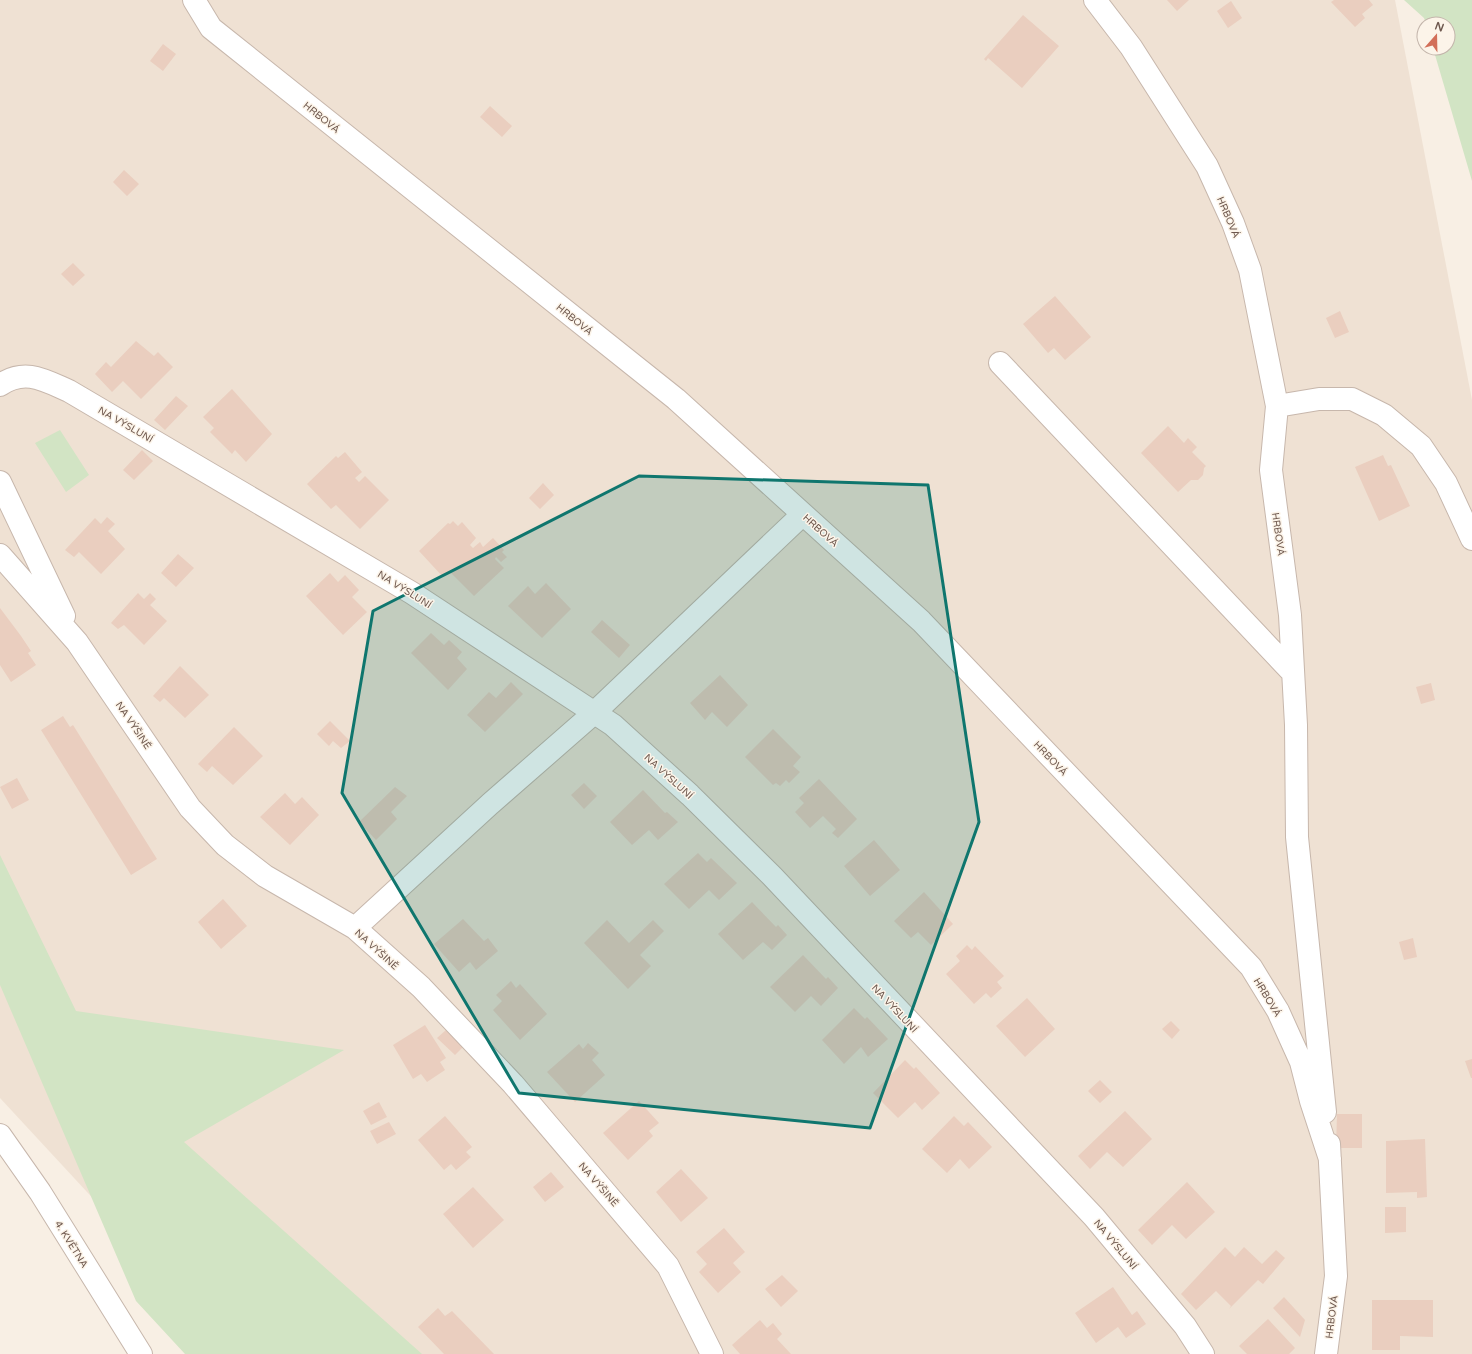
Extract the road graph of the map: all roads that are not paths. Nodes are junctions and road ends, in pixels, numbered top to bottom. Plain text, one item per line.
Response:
1 (194, 0) edge
2 (1095, 0) edge
3 (1000, 363) dead end
4 (0, 385) edge
5 (1277, 406) junction
6 (0, 482) edge
7 (803, 514) junction
8 (1472, 539) edge
9 (0, 554) edge
10 (77, 642) junction
11 (1293, 673) junction
12 (594, 713) junction
13 (355, 928) junction
14 (0, 1136) edge
15 (1330, 1159) junction
16 (141, 1354) edge
17 (712, 1354) edge
18 (1203, 1354) edge
19 (1326, 1354) edge

1 - 7 street, HRBOVÁ
2 - 5 street, HRBOVÁ
3 - 11 street
4 - 12 street, NA VÝSLUNÍ
5 - 8 street
5 - 11 street, HRBOVÁ
6 - 10 street
7 - 12 street
7 - 15 street, HRBOVÁ
9 - 10 street, NA VÝŠINĚ
10 - 13 street, NA VÝŠINĚ
11 - 15 street, HRBOVÁ
12 - 13 street
12 - 18 street, NA VÝSLUNÍ
13 - 17 street, NA VÝŠINĚ
14 - 16 street, 4. KVĚTNA
15 - 19 street, HRBOVÁ

